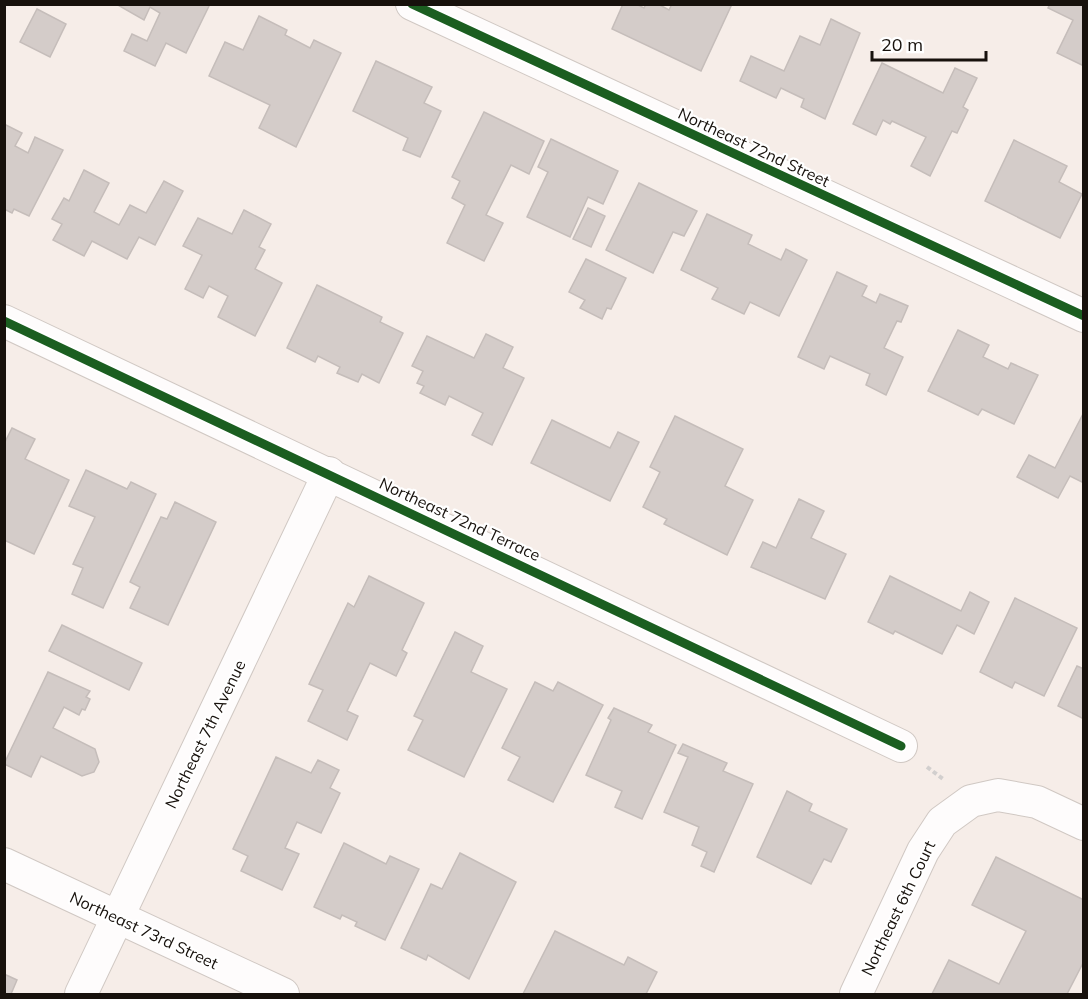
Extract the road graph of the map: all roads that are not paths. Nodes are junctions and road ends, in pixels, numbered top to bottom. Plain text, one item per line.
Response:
1 (412, 4) edge
2 (1083, 316) edge
3 (4, 321) edge
4 (329, 473) junction
5 (901, 746) road end
6 (1083, 824) edge
7 (4, 864) edge
8 (117, 917) junction
9 (81, 994) edge
10 (283, 994) edge
11 (856, 994) edge

1 - 2 street, Northeast 72nd Street
3 - 4 street, Northeast 72nd Terrace
4 - 5 street, Northeast 72nd Terrace
4 - 8 street, Northeast 7th Avenue
6 - 11 street, Northeast 6th Court
7 - 8 street, Northeast 73rd Street
8 - 9 street, Northeast 7th Avenue
8 - 10 street, Northeast 73rd Street

